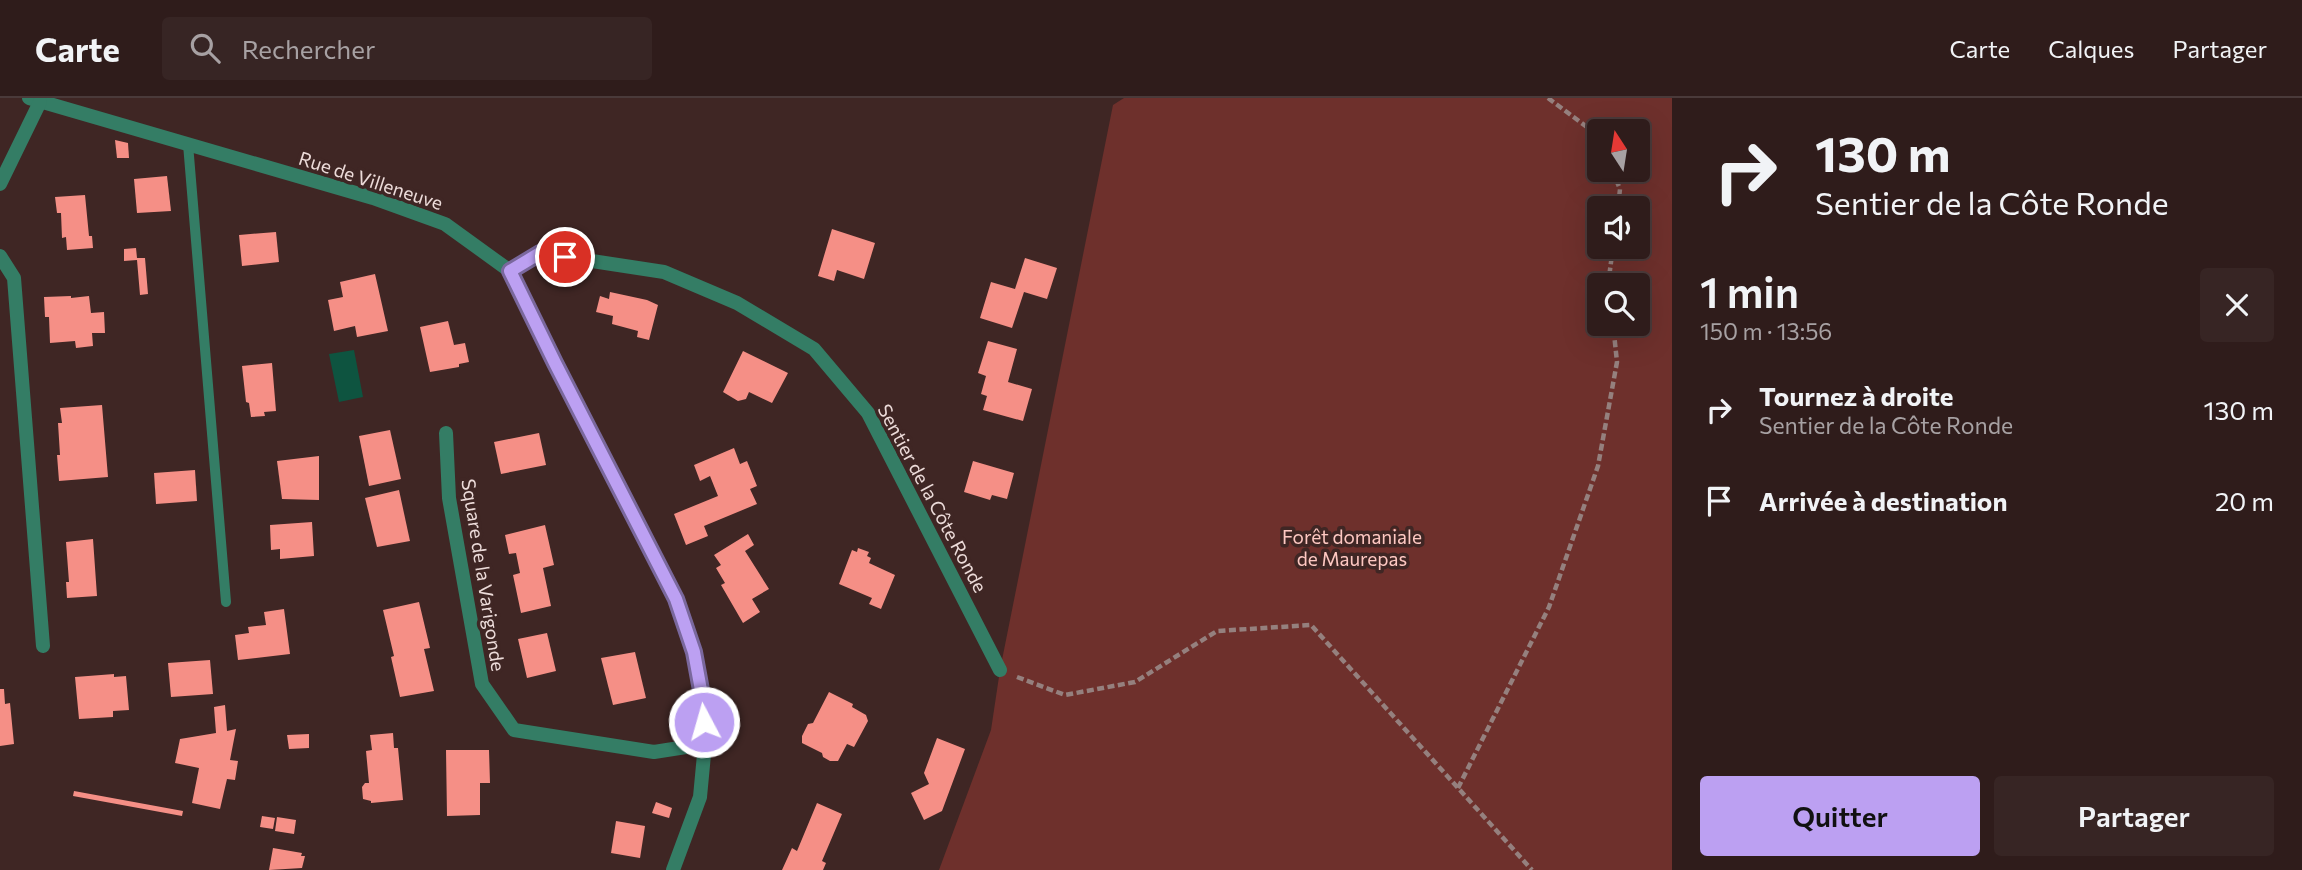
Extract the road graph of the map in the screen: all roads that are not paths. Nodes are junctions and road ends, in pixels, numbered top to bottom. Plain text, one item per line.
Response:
1 (35, 100) edge
2 (188, 144) junction
3 (0, 184) edge
4 (0, 256) edge
5 (510, 271) junction
6 (446, 433) dead end
7 (226, 602) dead end
8 (43, 646) dead end
9 (1000, 670) road end
10 (705, 744) junction
11 (673, 870) edge

1 - 2 street, Rue de Villeneuve
1 - 3 street
2 - 5 street, Rue de Villeneuve
2 - 7 lane
4 - 8 street
5 - 9 street, Sentier de la Côte Ronde
5 - 10 street, Rue de Villeneuve
6 - 10 street, Square de la Varigonde
10 - 11 street, Rue de Villeneuve

